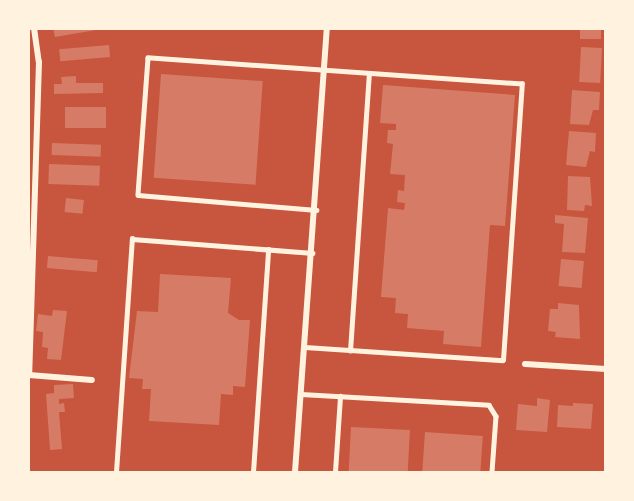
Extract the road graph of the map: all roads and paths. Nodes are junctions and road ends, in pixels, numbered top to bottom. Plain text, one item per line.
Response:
1 (34, 28) edge
2 (327, 28) edge
3 (327, 70) junction
4 (369, 74) junction
5 (316, 210) junction
6 (268, 250) junction
7 (312, 253) junction
8 (305, 347) junction
9 (350, 351) junction
10 (606, 362) edge
11 (525, 364) dead end
12 (605, 369) edge
13 (28, 375) edge
14 (92, 380) dead end
15 (301, 394) junction
16 (340, 396) junction
17 (116, 472) edge
18 (253, 472) edge
19 (295, 472) edge
20 (335, 472) edge
21 (492, 472) edge

1 - 13 street
2 - 3 street
3 - 4 lane
3 - 5 street
3 - 5 lane
4 - 9 lane
4 - 9 lane
5 - 7 street
6 - 7 lane
6 - 17 lane
6 - 18 lane
7 - 8 street
8 - 9 lane
8 - 15 street
10 - 12 street
11 - 12 street
13 - 14 street
15 - 16 lane
15 - 19 street
16 - 20 lane
16 - 21 lane

